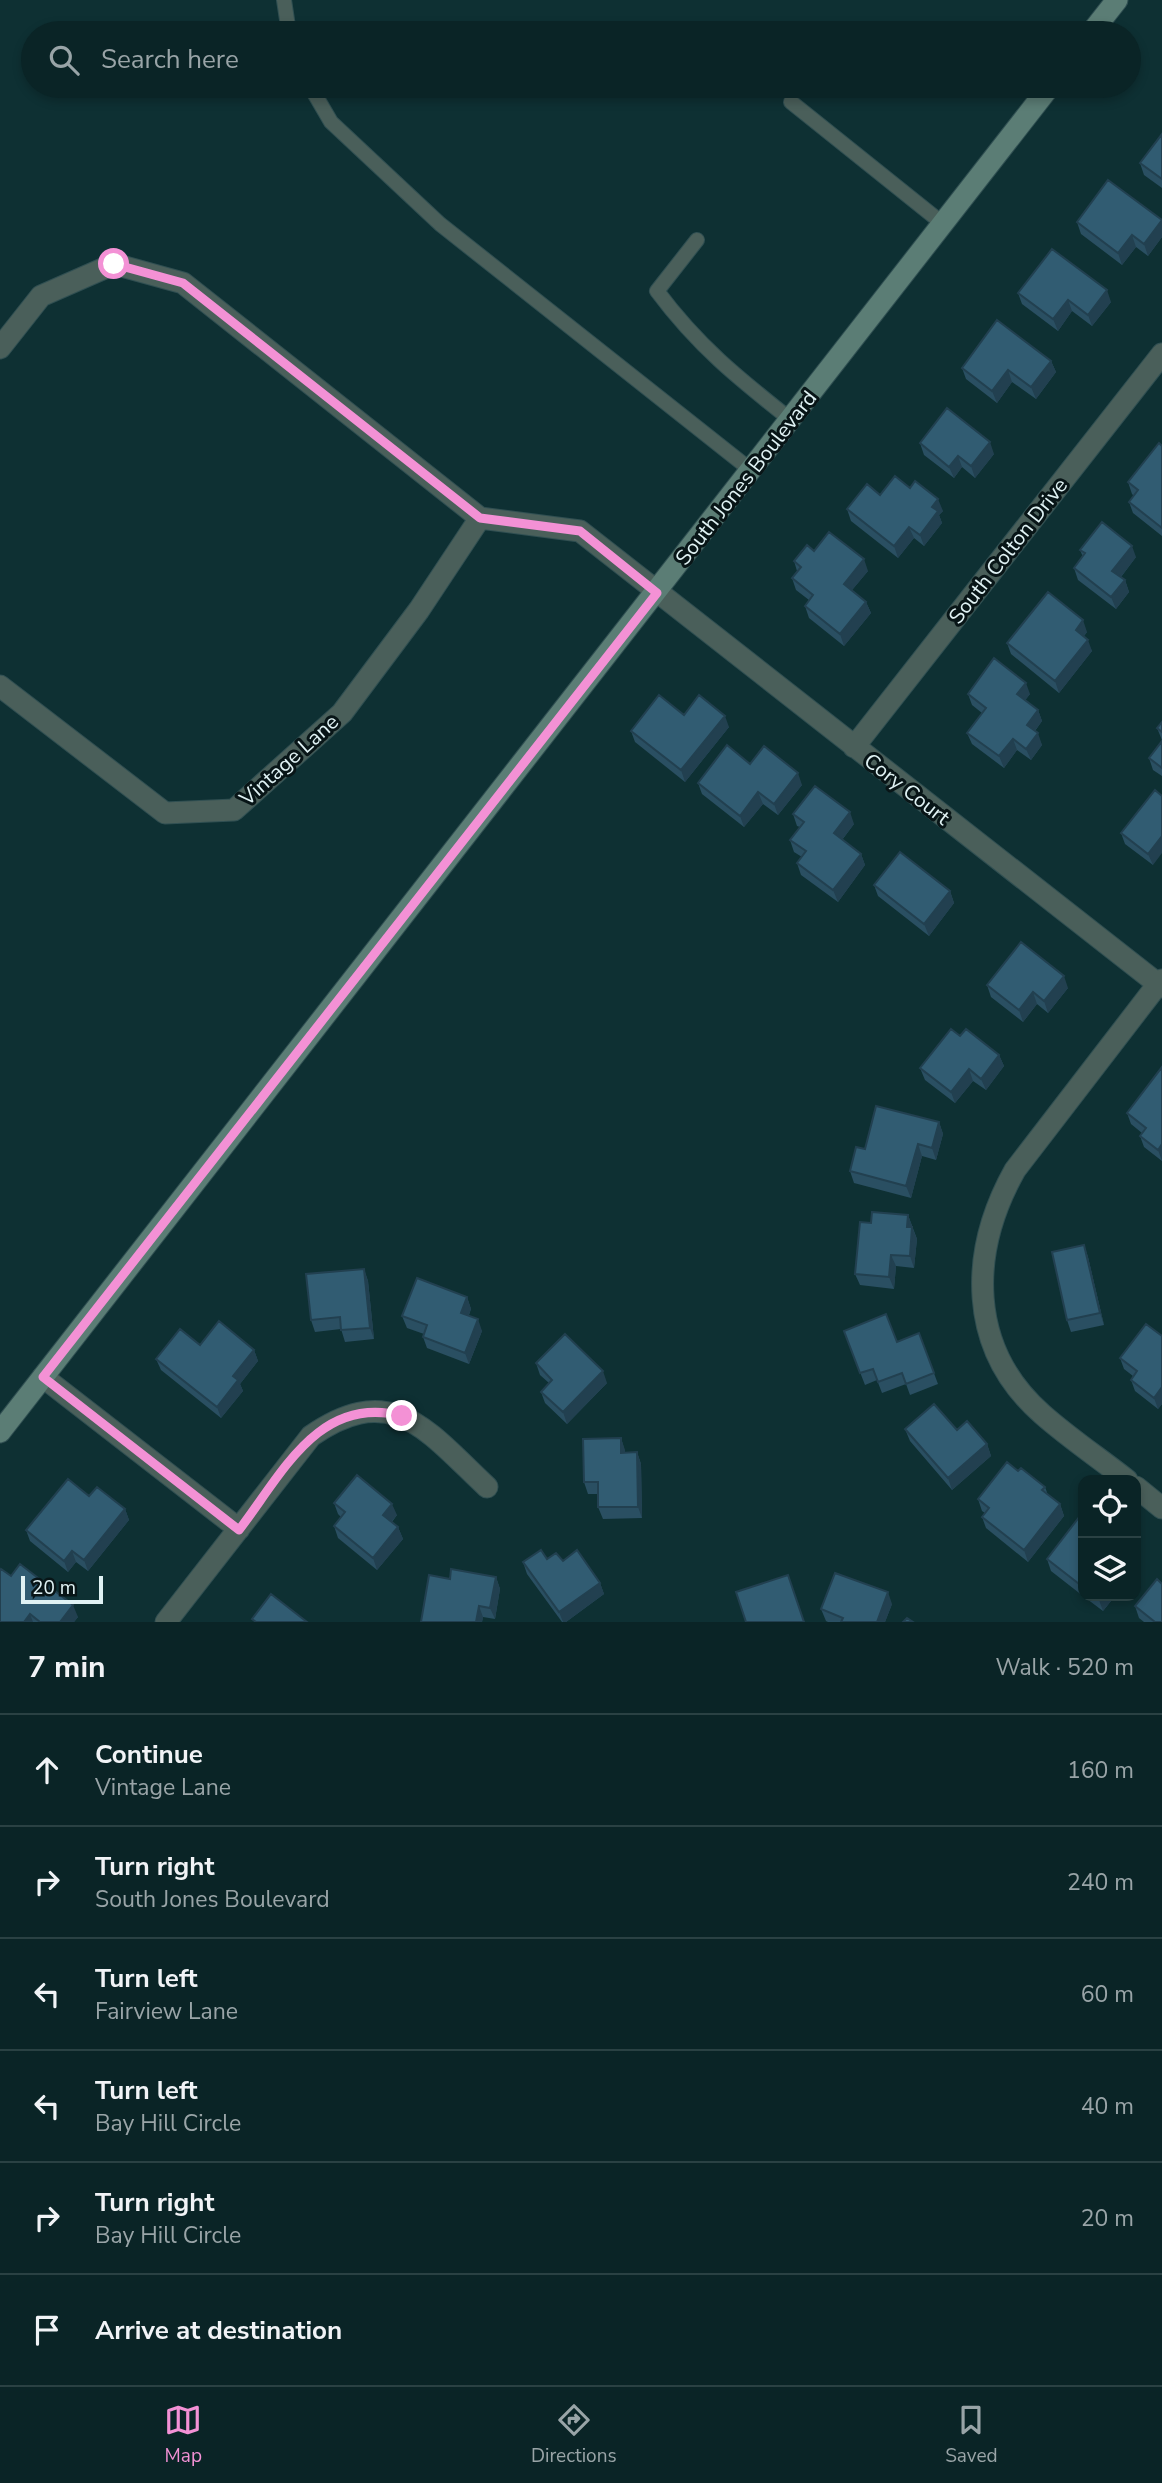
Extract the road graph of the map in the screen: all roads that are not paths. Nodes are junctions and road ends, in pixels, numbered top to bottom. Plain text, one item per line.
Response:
1 (284, 0) edge
2 (1117, 0) edge
3 (287, 21) edge
4 (1100, 21) edge
5 (317, 98) edge
6 (1041, 98) edge
7 (791, 102) dead end
8 (942, 223) junction
9 (697, 240) dead end
10 (0, 348) edge
11 (1162, 354) edge
12 (791, 420) junction
13 (752, 471) junction
14 (480, 518) junction
15 (657, 593) junction
16 (0, 686) edge
17 (854, 747) junction
18 (1161, 984) edge
19 (43, 1377) junction
20 (0, 1432) edge
21 (1121, 1475) edge
22 (487, 1487) dead end
23 (1141, 1491) edge
24 (1162, 1508) edge
25 (239, 1530) junction
26 (166, 1622) edge

1 - 3 lane
2 - 4 street
5 - 13 lane
6 - 8 street, South Jones Boulevard
7 - 8 lane
8 - 12 street, South Jones Boulevard
9 - 12 lane
10 - 14 street
11 - 17 street, South Colton Drive
12 - 13 street, South Jones Boulevard
13 - 15 street, South Jones Boulevard
14 - 15 street
14 - 16 street, Vintage Lane
15 - 17 street, Cory Court
15 - 19 street, South Jones Boulevard
17 - 18 street, Cory Court
18 - 21 street, Cory Court
19 - 20 street, South Jones Boulevard
19 - 25 street
22 - 25 street
23 - 24 street
25 - 26 street

